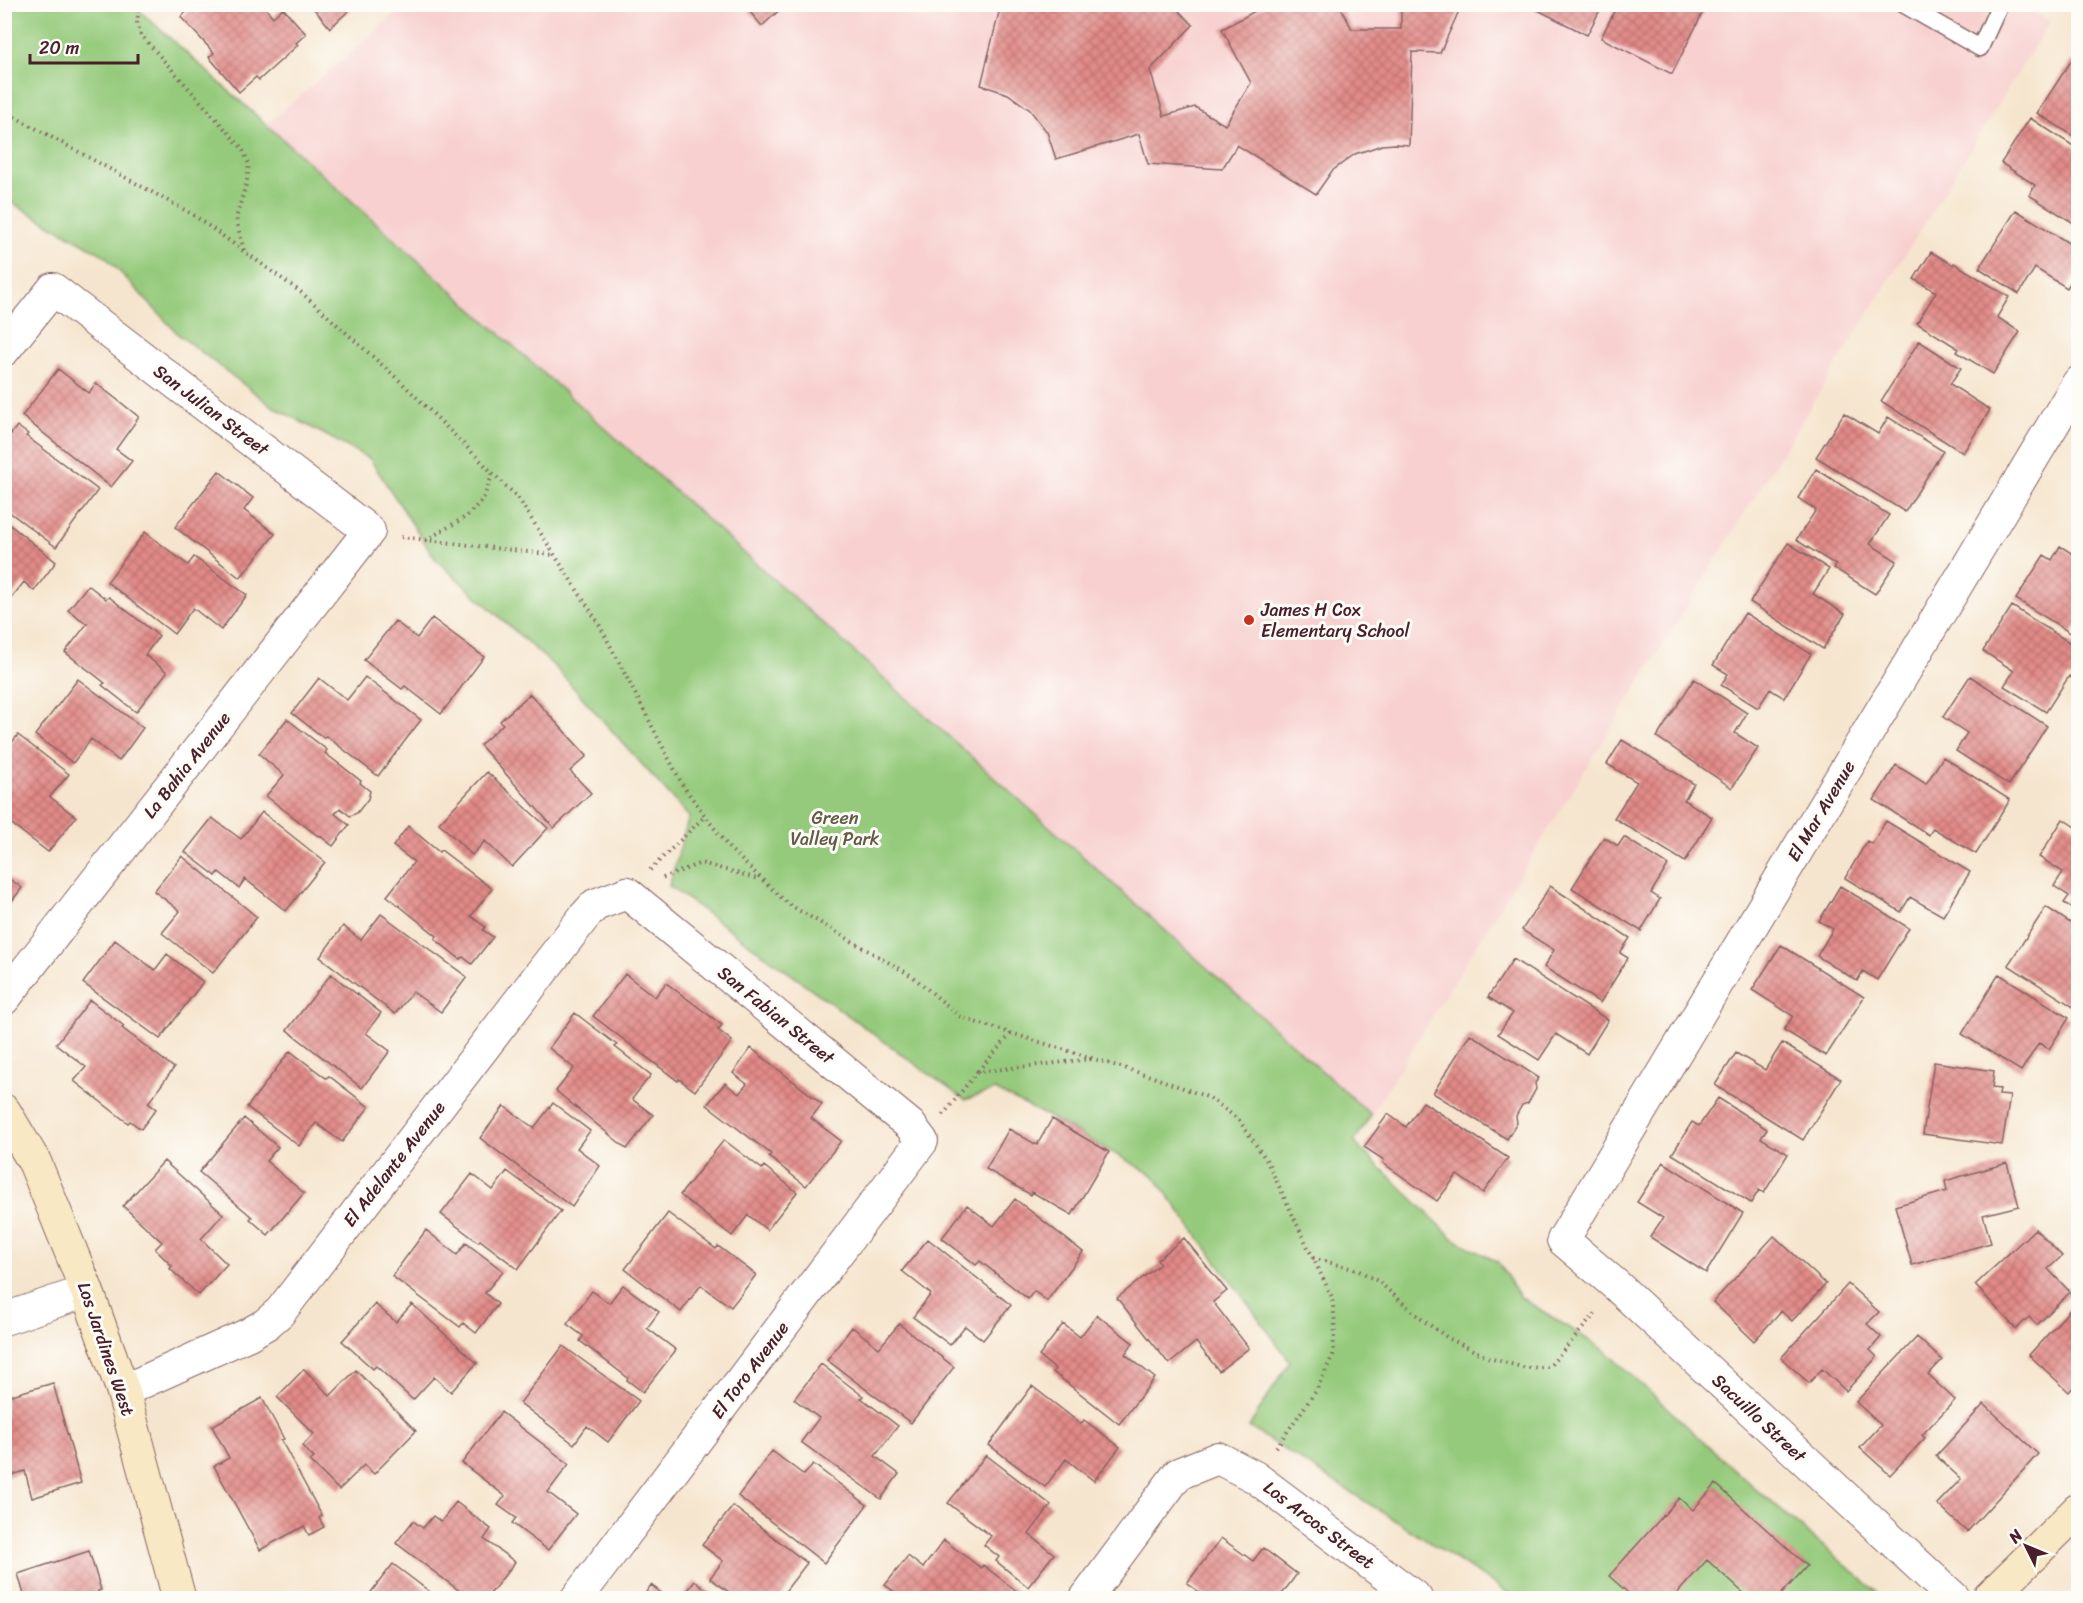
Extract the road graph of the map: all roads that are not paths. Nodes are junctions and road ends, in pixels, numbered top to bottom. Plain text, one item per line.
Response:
1 (1904, 4) edge
2 (2000, 4) edge
3 (4, 350) edge
4 (2079, 383) edge
5 (369, 531) joint
6 (627, 892) joint
7 (4, 999) edge
8 (4, 1111) edge
9 (922, 1141) joint
10 (1563, 1240) joint
11 (87, 1291) junction
12 (4, 1319) edge
13 (123, 1391) junction
14 (2079, 1510) edge
15 (179, 1599) edge
16 (577, 1599) edge
17 (1086, 1599) edge
18 (1416, 1599) edge
19 (1954, 1599) edge
20 (1989, 1599) edge

1 - 2 lane
3 - 5 street, San Julian Street
4 - 10 street, El Mar Avenue
5 - 7 street, La Bahia Avenue
6 - 9 street, San Fabian Street
6 - 13 street, El Adelante Avenue
8 - 11 street, Los Jardines West
9 - 16 street, El Toro Avenue
10 - 19 street, Sacuillo Street
11 - 12 street
11 - 13 street, Los Jardines West
13 - 15 street, Los Jardines West
14 - 20 street
17 - 18 street, Los Arcos Street

